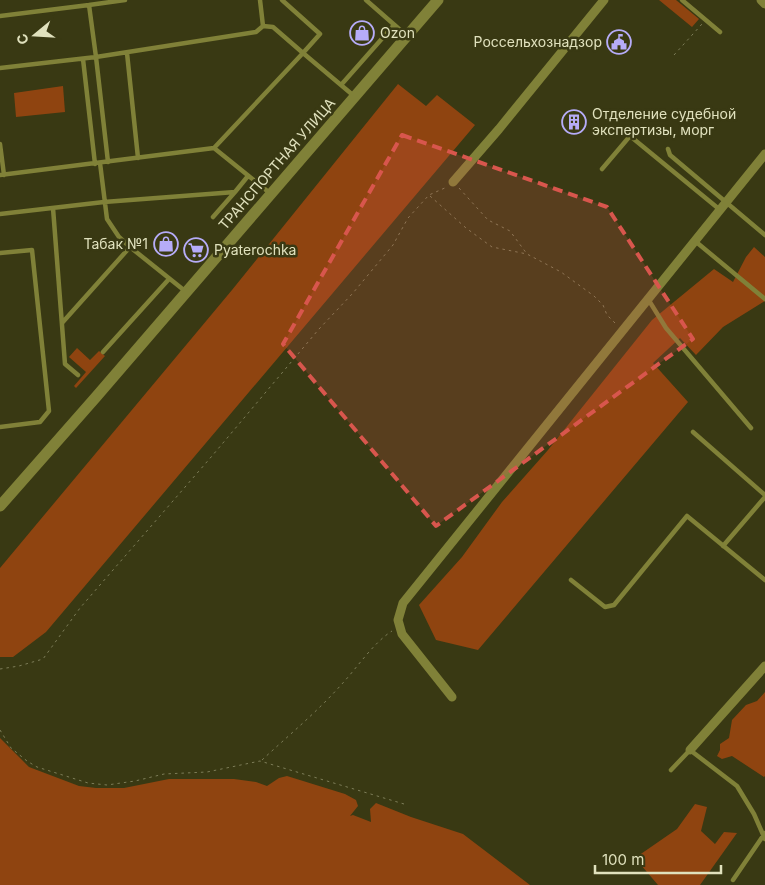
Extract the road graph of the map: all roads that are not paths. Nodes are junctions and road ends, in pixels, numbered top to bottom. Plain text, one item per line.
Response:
1 (125, 0) edge
2 (260, 0) edge
3 (282, 0) edge
4 (366, 0) edge
5 (438, 0) edge
6 (604, 0) edge
7 (682, 0) edge
8 (761, 0) edge
9 (765, 4) edge
10 (88, 5) junction
11 (0, 16) edge
12 (394, 25) junction
13 (263, 26) junction
14 (720, 32) dead end
15 (408, 36) junction
16 (127, 53) junction
17 (303, 53) junction
18 (96, 57) junction
19 (83, 59) junction
20 (0, 68) edge
21 (341, 85) junction
22 (355, 97) junction
23 (0, 144) edge
24 (214, 148) junction
25 (668, 149) dead end
26 (765, 154) edge
27 (138, 158) junction
28 (108, 162) junction
29 (97, 164) junction
30 (602, 169) dead end
31 (2, 175) edge
32 (248, 176) junction
33 (454, 182) road end
34 (235, 192) junction
35 (271, 194) junction
36 (104, 202) junction
37 (722, 205) junction
38 (53, 208) junction
39 (0, 214) edge
40 (213, 218) dead end
41 (765, 235) edge
42 (694, 240) junction
43 (130, 247) junction
44 (0, 253) edge
45 (169, 279) junction
46 (186, 292) junction
47 (648, 299) junction
48 (765, 300) edge
49 (62, 323) junction
50 (103, 352) dead end
51 (78, 375) dead end
52 (0, 427) edge
53 (751, 428) dead end
54 (693, 432) dead end
55 (765, 496) edge
56 (0, 506) edge
57 (723, 546) junction
58 (571, 580) dead end
59 (765, 580) edge
60 (765, 666) edge
61 (452, 697) dead end
62 (690, 750) junction
63 (671, 770) dead end
64 (764, 837) edge
65 (733, 880) dead end

1 - 10 lane
2 - 13 lane
3 - 17 lane
4 - 12 lane
5 - 15 street, ТРАНСПОРТНАЯ УЛИЦА
6 - 33 street
7 - 14 lane
8 - 9 street
10 - 11 lane
10 - 18 lane
12 - 15 lane
12 - 21 lane
13 - 16 lane
13 - 17 lane
15 - 22 street, ТРАНСПОРТНАЯ УЛИЦА
16 - 18 lane
16 - 27 lane
17 - 21 lane
17 - 24 lane
18 - 19 lane
18 - 28 lane
19 - 20 lane
19 - 29 lane
21 - 22 lane
22 - 35 street, ТРАНСПОРТНАЯ УЛИЦА
23 - 31 lane
24 - 27 lane
24 - 32 lane
25 - 37 lane
26 - 37 street
27 - 28 lane
28 - 29 lane
29 - 31 lane
29 - 36 lane
30 - 37 lane
32 - 34 lane
32 - 35 lane
34 - 36 lane
34 - 40 lane
35 - 46 street, ТРАНСПОРТНАЯ УЛИЦА
36 - 38 lane
36 - 43 lane
37 - 41 lane
37 - 42 street
38 - 39 lane
38 - 49 lane
42 - 47 street
42 - 48 lane
43 - 45 lane
43 - 49 lane
44 - 52 lane
45 - 46 lane
45 - 50 lane
46 - 56 street, ТРАНСПОРТНАЯ УЛИЦА
47 - 53 lane
47 - 61 street
49 - 51 lane
54 - 55 lane
55 - 57 lane
57 - 58 lane
57 - 59 lane
60 - 62 street
62 - 63 lane
62 - 64 lane
64 - 65 lane

